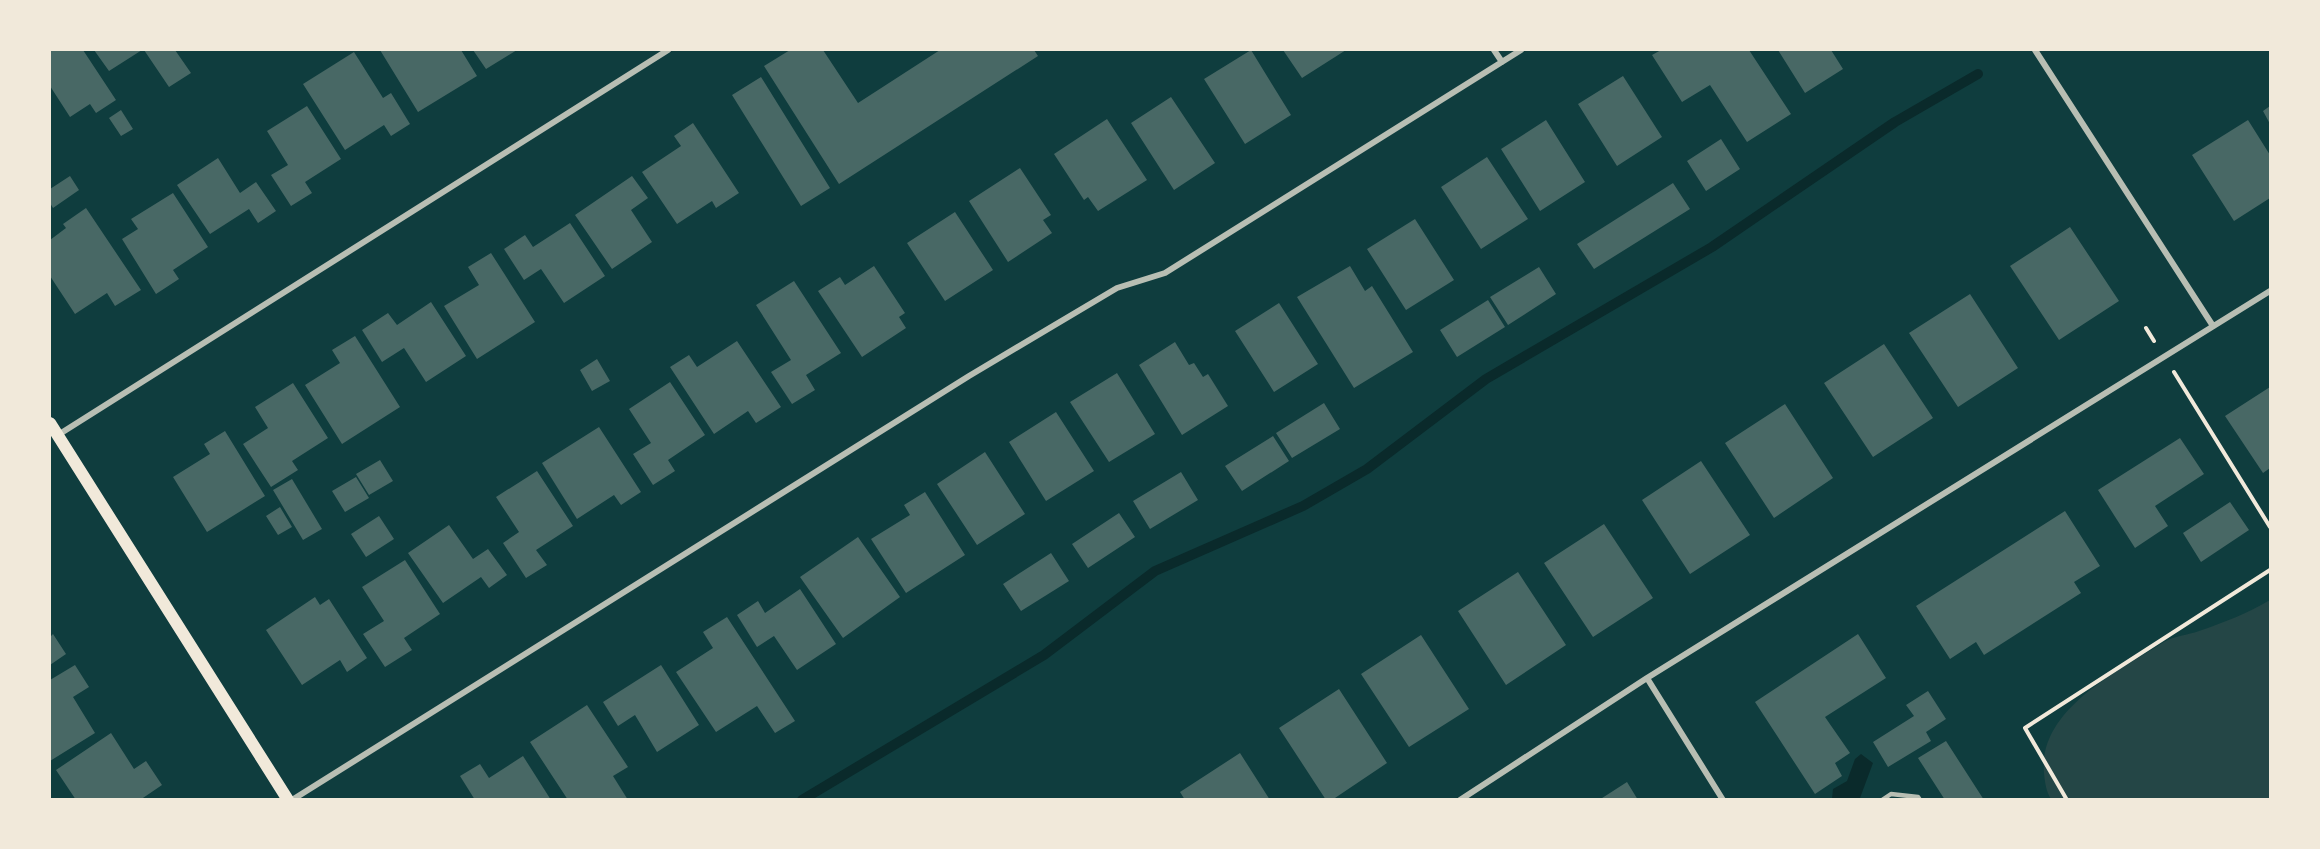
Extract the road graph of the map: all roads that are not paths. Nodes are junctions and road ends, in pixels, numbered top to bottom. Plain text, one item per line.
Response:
1 (668, 50) edge
2 (1494, 50) edge
3 (1521, 50) edge
4 (2036, 50) edge
5 (1502, 62) junction
6 (2271, 291) edge
7 (2213, 326) junction
8 (50, 423) edge
9 (58, 435) junction
10 (1647, 678) junction
11 (290, 800) edge
12 (1460, 800) edge
13 (1723, 800) edge
14 (1882, 800) edge
15 (1920, 800) edge

1 - 9 street
2 - 5 street
3 - 5 street
4 - 7 street
5 - 11 street
6 - 7 street
7 - 10 street
8 - 9 main road
9 - 11 main road
10 - 12 street
10 - 13 street
14 - 15 lane

